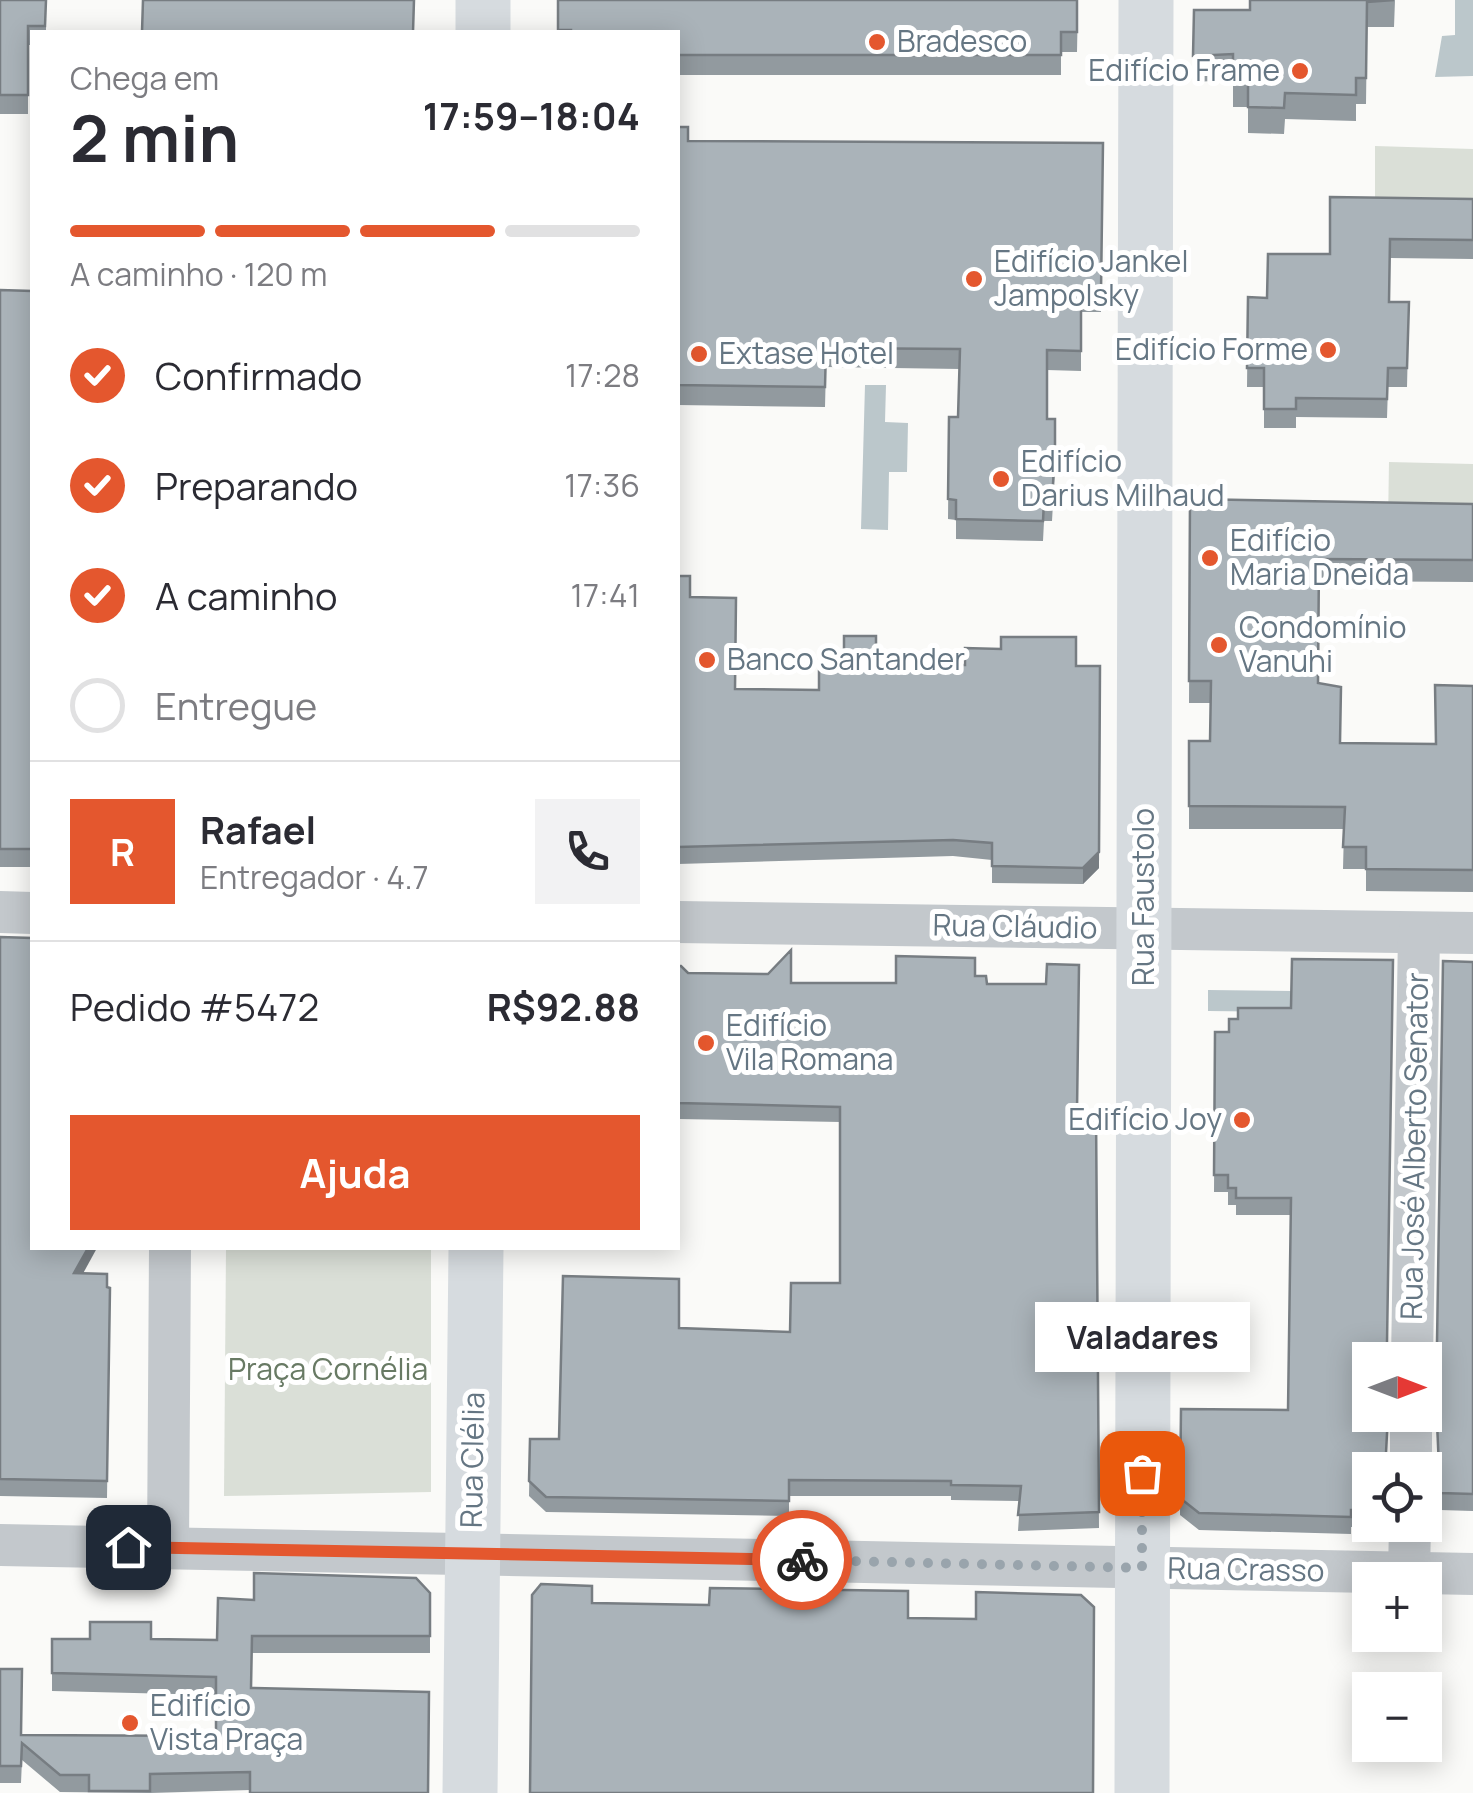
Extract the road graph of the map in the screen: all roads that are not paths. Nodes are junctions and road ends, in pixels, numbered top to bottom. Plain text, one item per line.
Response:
1 (482, 0) edge
2 (1146, 0) edge
3 (482, 30) edge
4 (0, 912) edge
5 (30, 913) edge
6 (680, 922) edge
7 (1144, 928) junction
8 (1419, 933) junction
9 (1473, 934) edge
10 (170, 1250) edge
11 (476, 1250) edge
12 (1412, 1342) edge
13 (0, 1544) edge
14 (168, 1548) junction
15 (472, 1554) junction
16 (1142, 1568) junction
17 (1352, 1571) edge
18 (1442, 1573) edge
19 (1473, 1574) edge
20 (470, 1793) edge
21 (1142, 1793) edge

1 - 3 street
2 - 7 street, Rua Faustolo
4 - 5 street
6 - 7 street, Rua Cláudio
7 - 8 street, Rua Cláudio
7 - 16 street, Rua Faustolo
8 - 9 street, Rua Cláudio
8 - 12 street, Rua José Alberto Senator
10 - 14 street
11 - 15 street, Rua Clélia
13 - 14 street, Rua Crasso
14 - 15 street, Rua Crasso
15 - 16 street, Rua Crasso
15 - 20 street, Rua Clélia
16 - 17 street, Rua Crasso
16 - 21 street, Rua Faustolo
18 - 19 street, Rua Crasso

